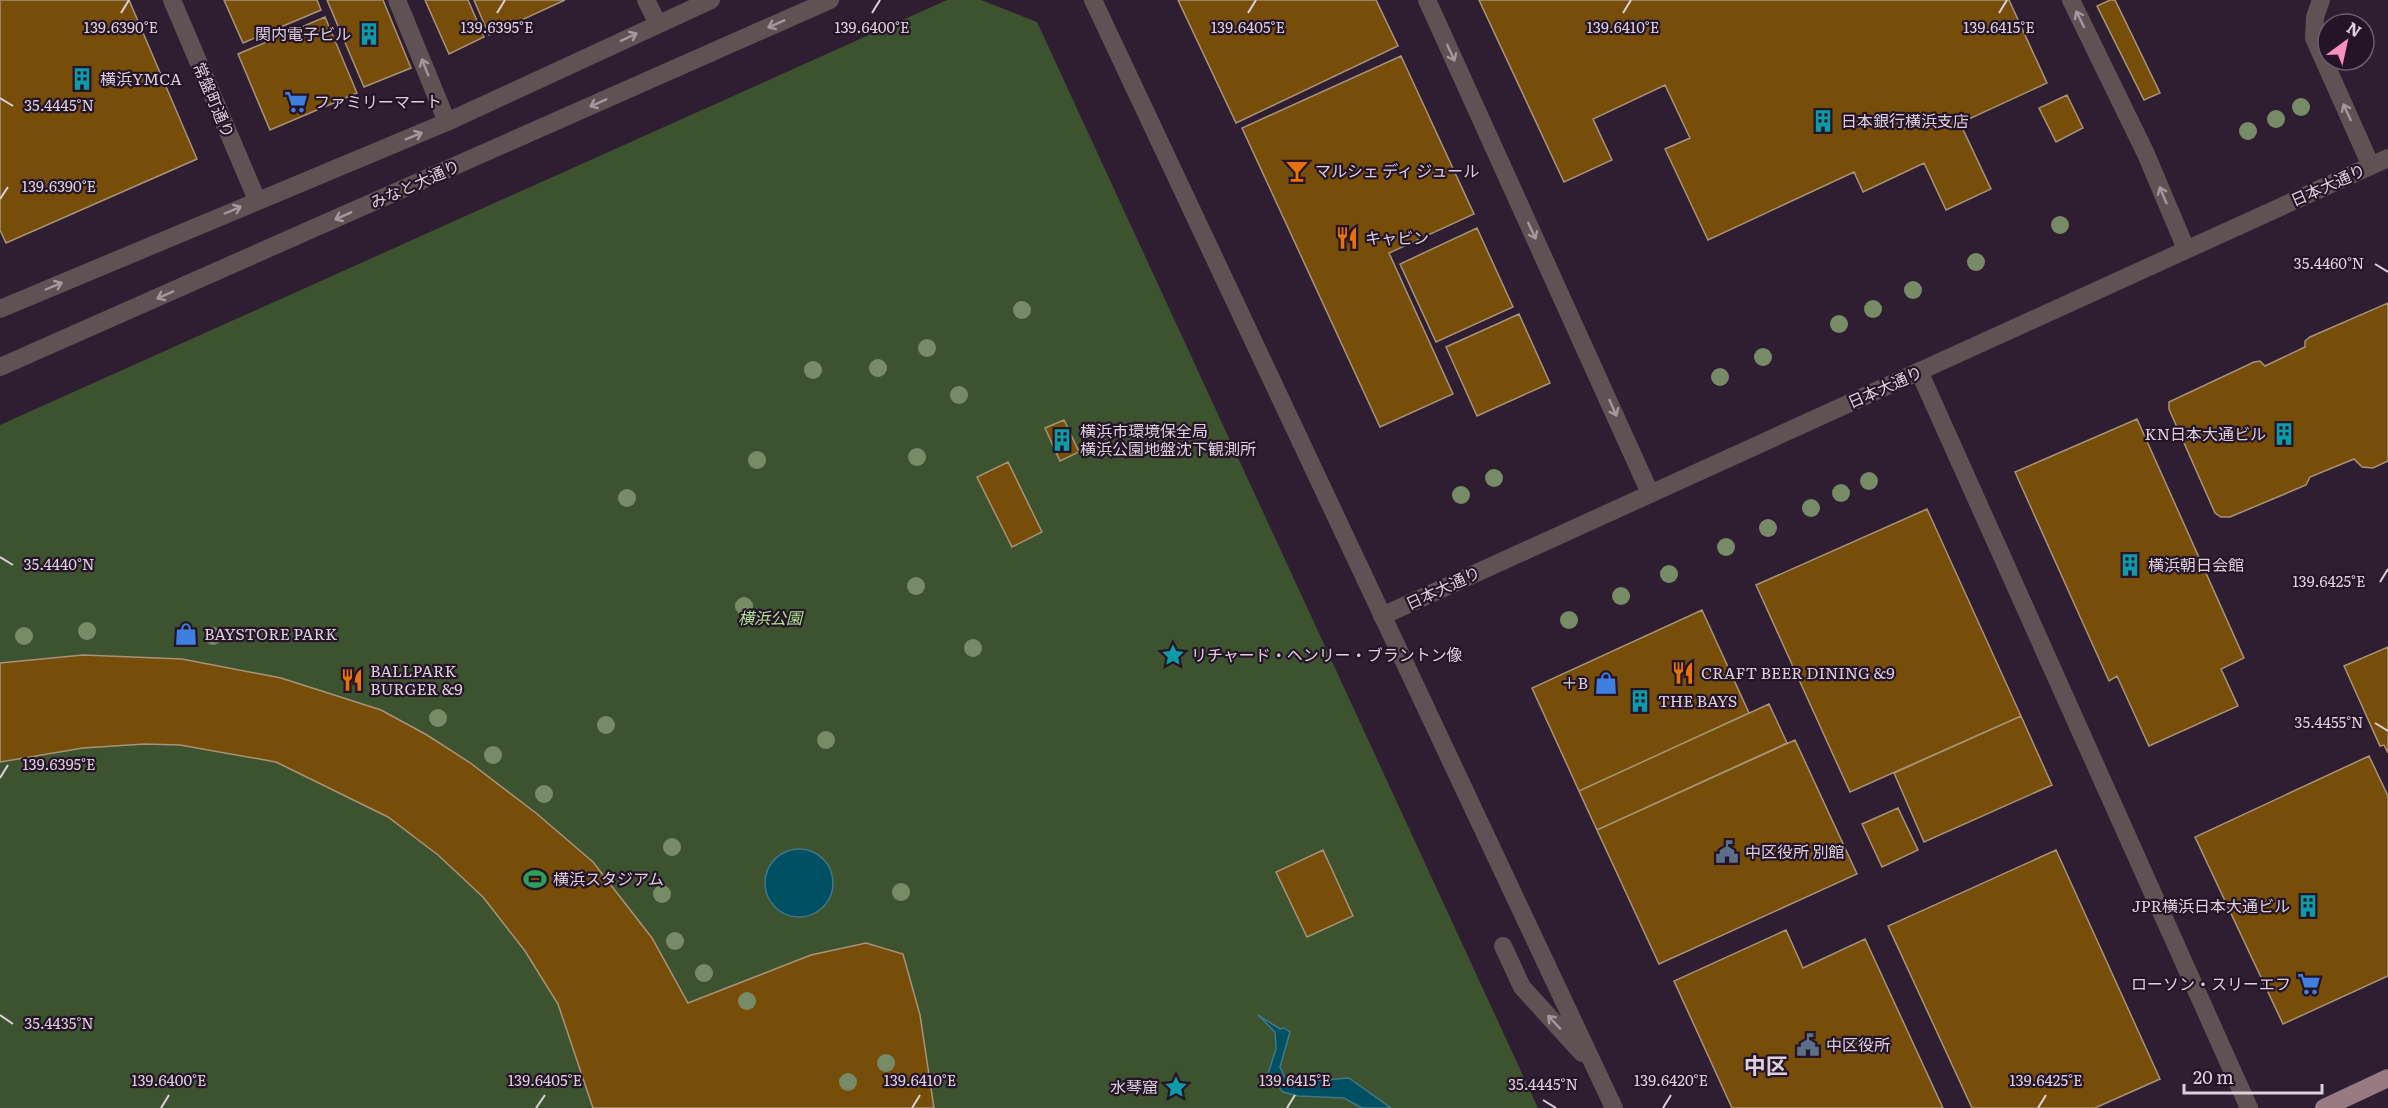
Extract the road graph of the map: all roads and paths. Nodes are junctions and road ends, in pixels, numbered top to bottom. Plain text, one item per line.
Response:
1 (172, 0) edge
2 (397, 0) edge
3 (646, 0) edge
4 (711, 0) edge
5 (830, 0) edge
6 (1093, 0) edge
7 (1427, 0) edge
8 (2071, 0) edge
9 (2321, 0) edge
10 (658, 24) junction
11 (447, 122) junction
12 (2388, 158) edge
13 (2371, 166) junction
14 (257, 200) junction
15 (2186, 249) junction
16 (0, 309) edge
17 (0, 367) edge
18 (1919, 371) junction
19 (1650, 493) junction
20 (1383, 616) junction
21 (1503, 946) dead end
22 (1594, 1065) junction
23 (2388, 1078) edge
24 (1614, 1108) edge
25 (2249, 1108) edge
26 (2324, 1108) edge

1 - 14 street, 常盤町通り
11 -> 2 street
3 - 10 street
4 - 10 street
5 -> 17 street, みなと大通り
6 - 20 street
7 -> 19 street
15 -> 8 street
13 -> 9 street
11 -> 10 street
14 -> 11 street
12 - 13 street, 日本大通り
13 - 15 street, 日本大通り
16 -> 14 street
15 - 18 street, 日本大通り
18 - 19 street, 日本大通り
18 - 25 street
19 - 20 street, 日本大通り
20 - 22 street
22 -> 21 street
22 - 24 street
23 - 26 main road

